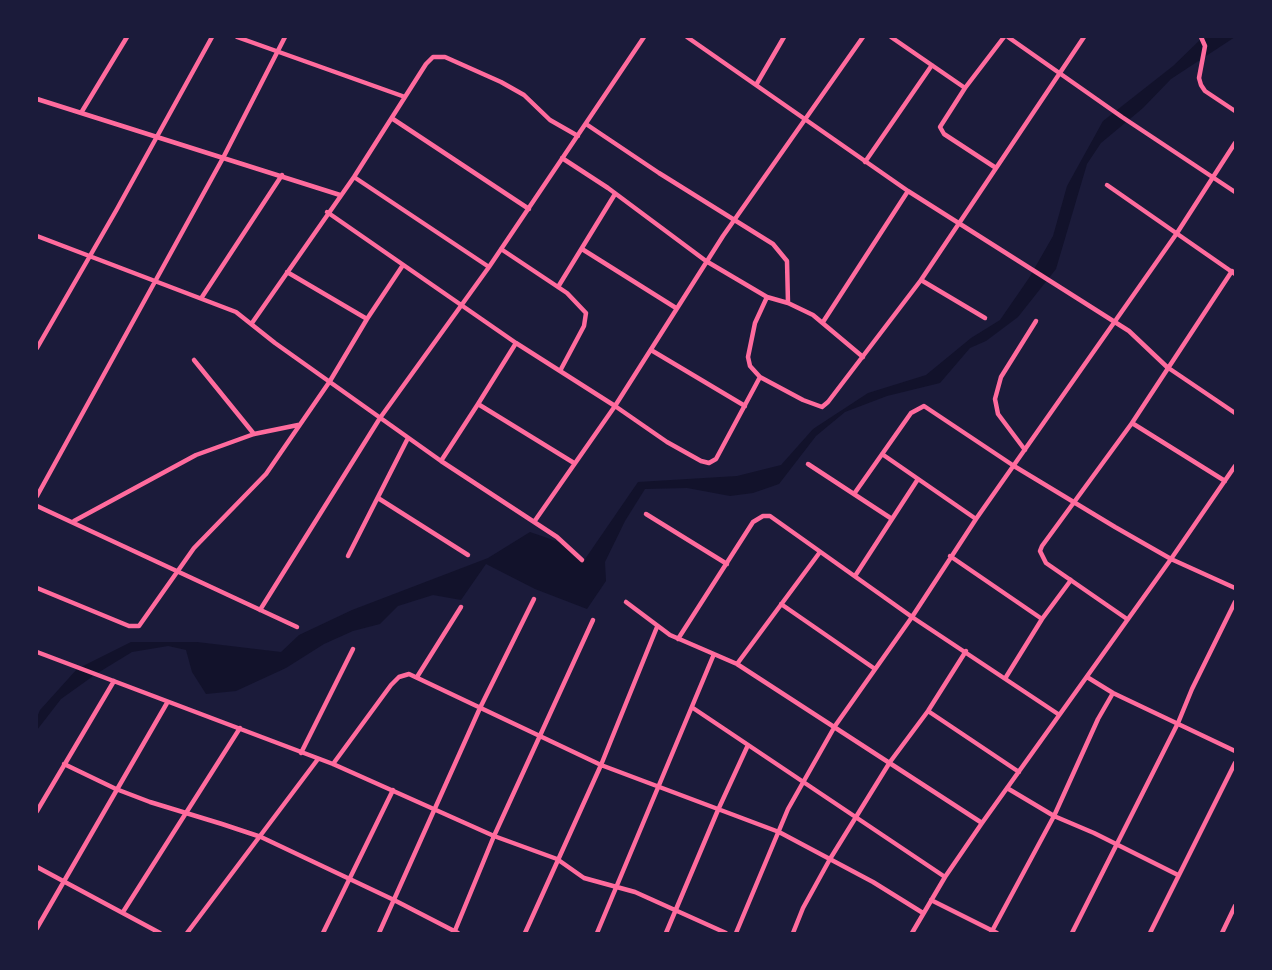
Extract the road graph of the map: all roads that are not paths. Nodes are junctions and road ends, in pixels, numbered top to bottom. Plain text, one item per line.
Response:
1 (127, 37) edge
2 (212, 37) edge
3 (237, 37) edge
4 (285, 37) edge
5 (644, 37) edge
6 (687, 37) edge
7 (784, 37) edge
8 (863, 37) edge
9 (891, 37) edge
10 (1006, 37) edge
11 (1084, 37) edge
12 (1202, 37) edge
13 (278, 52) junction
14 (932, 65) junction
15 (1060, 72) junction
16 (756, 85) junction
17 (965, 88) junction
18 (405, 97) junction
19 (37, 99) edge
20 (1235, 111) edge
21 (81, 113) junction
22 (806, 118) junction
23 (393, 119) junction
24 (586, 124) junction
25 (578, 136) junction
26 (157, 137) junction
27 (1235, 143) edge
28 (223, 158) junction
29 (562, 158) junction
30 (865, 162) junction
31 (996, 168) junction
32 (282, 175) junction
33 (354, 177) junction
34 (1213, 177) junction
35 (1107, 185) dead end
36 (908, 191) junction
37 (1235, 192) edge
38 (615, 194) junction
39 (340, 195) junction
40 (528, 209) junction
41 (327, 212) junction
42 (735, 219) junction
43 (959, 225) junction
44 (1177, 233) junction
45 (37, 236) edge
46 (582, 248) junction
47 (501, 249) junction
48 (90, 257) junction
49 (706, 261) junction
50 (403, 265) junction
51 (489, 267) junction
52 (287, 272) junction
53 (1233, 273) edge
54 (156, 280) junction
55 (921, 280) junction
56 (558, 287) junction
57 (767, 297) junction
58 (202, 298) junction
59 (788, 303) junction
60 (462, 304) junction
61 (677, 308) junction
62 (985, 318) dead end
63 (367, 319) junction
64 (1036, 321) dead end
65 (823, 322) junction
66 (1115, 322) junction
67 (252, 323) junction
68 (516, 344) junction
69 (37, 348) edge
70 (651, 350) junction
71 (863, 357) junction
72 (194, 360) dead end
73 (1167, 367) junction
74 (560, 371) junction
75 (760, 377) junction
76 (330, 381) junction
77 (478, 404) junction
78 (615, 406) junction
79 (745, 406) junction
80 (1235, 413) edge
81 (380, 418) junction
82 (1132, 423) junction
83 (298, 425) junction
84 (254, 434) junction
85 (408, 438) junction
86 (1025, 450) junction
87 (882, 454) junction
88 (441, 461) junction
89 (574, 463) junction
90 (808, 464) dead end
91 (1014, 466) junction
92 (1235, 466) edge
93 (918, 479) junction
94 (1225, 481) junction
95 (854, 494) junction
96 (37, 496) edge
97 (378, 498) junction
98 (1075, 502) junction
99 (37, 506) edge
100 (646, 514) dead end
101 (892, 519) junction
102 (976, 519) junction
103 (73, 522) junction
104 (534, 522) junction
105 (820, 552) junction
106 (468, 555) dead end
107 (348, 556) dead end
108 (950, 556) junction
109 (582, 559) dead end
110 (1171, 559) junction
111 (727, 564) junction
112 (176, 571) junction
113 (855, 576) junction
114 (1071, 580) junction
115 (37, 588) edge
116 (1235, 588) edge
117 (534, 598) dead end
118 (626, 602) dead end
119 (1235, 603) edge
120 (781, 604) junction
121 (461, 607) dead end
122 (260, 610) junction
123 (912, 617) junction
124 (1042, 619) junction
125 (593, 620) dead end
126 (1127, 620) junction
127 (297, 627) dead end
128 (657, 627) junction
129 (678, 639) junction
130 (353, 649) dead end
131 (967, 651) junction
132 (37, 652) edge
133 (715, 654) junction
134 (737, 664) junction
135 (875, 669) junction
136 (417, 677) junction
137 (1006, 677) junction
138 (1087, 677) junction
139 (114, 681) junction
140 (1112, 693) junction
141 (167, 703) junction
142 (480, 708) junction
143 (693, 708) junction
144 (928, 711) junction
145 (1058, 714) junction
146 (1178, 723) junction
147 (835, 726) junction
148 (240, 727) junction
149 (539, 737) junction
150 (748, 745) junction
151 (1235, 751) edge
152 (301, 753) junction
153 (318, 759) junction
154 (890, 762) junction
155 (1235, 763) edge
156 (64, 764) junction
157 (333, 764) junction
158 (601, 765) junction
159 (1019, 772) junction
160 (802, 782) junction
161 (658, 788) junction
162 (1007, 788) junction
163 (117, 789) junction
164 (393, 790) junction
165 (434, 809) junction
166 (718, 810) junction
167 (37, 811) edge
168 (185, 813) junction
169 (1054, 816) junction
170 (856, 818) junction
171 (982, 823) junction
172 (779, 832) junction
173 (494, 836) junction
174 (261, 837) junction
175 (1117, 845) junction
176 (557, 859) junction
177 (830, 859) junction
178 (37, 867) edge
179 (1178, 875) junction
180 (945, 877) junction
181 (348, 879) junction
182 (62, 881) junction
183 (619, 886) junction
184 (394, 900) junction
185 (931, 900) junction
186 (1235, 906) edge
187 (677, 911) junction
188 (123, 912) junction
189 (923, 913) junction
190 (37, 928) edge
191 (160, 933) edge
192 (187, 933) edge
193 (323, 933) edge
194 (379, 933) edge
195 (456, 933) edge
196 (525, 933) edge
197 (597, 933) edge
198 (666, 933) edge
199 (726, 933) edge
200 (736, 933) edge
201 (793, 933) edge
202 (912, 933) edge
203 (993, 933) edge
204 (1072, 933) edge
205 (1150, 933) edge
206 (1222, 933) edge

1 - 21 street
2 - 26 street
3 - 13 street
4 - 13 street
5 - 24 street
6 - 16 street
7 - 16 street
8 - 22 street
9 - 14 street
10 - 15 street
10 - 17 street
11 - 15 street
12 - 20 street
13 - 18 street
13 - 28 street
14 - 17 street
14 - 30 street
15 - 31 street
15 - 34 street
16 - 22 street
17 - 31 street
18 - 23 street
18 - 25 street
19 - 21 street
21 - 26 street
22 - 30 street
22 - 42 street
23 - 33 street
23 - 40 street
24 - 25 street
24 - 42 street
25 - 29 street
26 - 28 street
26 - 48 street
27 - 34 street
28 - 32 street
28 - 54 street
29 - 38 street
29 - 40 street
30 - 36 street
31 - 43 street
32 - 39 street
32 - 58 street
33 - 39 street
33 - 51 street
34 - 37 street
34 - 44 street
35 - 44 street
36 - 43 street
36 - 65 street
38 - 46 street
38 - 49 street
39 - 41 street
40 - 47 street
41 - 50 street
41 - 52 street
42 - 49 street
42 - 59 street
43 - 55 street
43 - 66 street
44 - 53 street
44 - 66 street
45 - 48 street
46 - 56 street
46 - 61 street
47 - 51 street
47 - 56 street
48 - 54 street
48 - 69 street
49 - 57 street
49 - 61 street
50 - 60 street
50 - 63 street
51 - 60 street
52 - 63 street
52 - 67 street
53 - 73 street
54 - 58 street
54 - 96 street
55 - 62 street
55 - 71 street
56 - 74 street
57 - 59 street
57 - 75 street
58 - 67 street
59 - 65 street
60 - 68 street
60 - 81 street
61 - 70 street
63 - 76 street
64 - 86 street
65 - 71 street
66 - 73 street
66 - 86 street
67 - 76 street
68 - 74 street
68 - 77 street
70 - 78 street
70 - 79 street
71 - 75 street
72 - 84 street
73 - 80 street
73 - 82 street
74 - 78 street
75 - 79 street
76 - 81 street
76 - 83 street
77 - 88 street
77 - 89 street
78 - 79 street
78 - 89 street
81 - 85 street
81 - 122 street
82 - 94 street
82 - 98 street
83 - 84 street
83 - 112 street
84 - 103 street
85 - 88 street
85 - 97 street
86 - 91 street
87 - 91 street
87 - 93 street
87 - 95 street
88 - 104 street
89 - 104 street
90 - 95 street
91 - 98 street
91 - 102 street
92 - 94 street
93 - 101 street
93 - 102 street
94 - 110 street
95 - 101 street
97 - 106 street
97 - 107 street
98 - 110 street
98 - 114 street
99 - 103 street
100 - 111 street
101 - 113 street
102 - 108 street
103 - 112 street
104 - 109 street
105 - 111 street
105 - 113 street
105 - 120 street
108 - 123 street
108 - 124 street
110 - 116 street
110 - 126 street
111 - 129 street
112 - 115 street
112 - 122 street
113 - 123 street
114 - 124 street
114 - 126 street
117 - 142 street
118 - 128 street
119 - 146 street
120 - 134 street
120 - 135 street
121 - 136 street
122 - 127 street
123 - 131 street
123 - 135 street
124 - 137 street
125 - 149 street
126 - 138 street
128 - 129 street
128 - 158 street
129 - 133 street
130 - 152 street
131 - 137 street
131 - 144 street
132 - 139 street
133 - 134 street
133 - 143 street
134 - 147 street
135 - 147 street
136 - 142 street
136 - 157 street
137 - 145 street
138 - 140 street
138 - 145 street
139 - 141 street
139 - 156 street
140 - 146 street
140 - 169 street
141 - 148 street
141 - 163 street
142 - 149 street
142 - 165 street
143 - 150 street
143 - 161 street
144 - 154 street
144 - 159 street
145 - 159 street
146 - 151 street
146 - 175 street
147 - 154 street
147 - 160 street
148 - 152 street
148 - 168 street
149 - 158 street
149 - 173 street
150 - 160 street
150 - 166 street
152 - 153 street
153 - 157 street
153 - 174 street
154 - 170 street
154 - 171 street
155 - 179 street
156 - 163 street
156 - 167 street
157 - 164 street
158 - 161 street
158 - 176 street
159 - 162 street
160 - 170 street
160 - 172 street
161 - 166 street
161 - 183 street
162 - 169 street
162 - 171 street
163 - 168 street
163 - 182 street
164 - 165 street
164 - 181 street
165 - 173 street
165 - 184 street
166 - 172 street
166 - 187 street
168 - 174 street
168 - 188 street
169 - 175 street
169 - 203 street
170 - 177 street
170 - 180 street
171 - 180 street
172 - 177 street
172 - 200 street
173 - 176 street
173 - 195 street
174 - 181 street
174 - 192 street
175 - 179 street
175 - 204 street
176 - 183 street
176 - 196 street
177 - 189 street
177 - 201 street
178 - 182 street
179 - 205 street
180 - 185 street
181 - 184 street
181 - 193 street
182 - 188 street
182 - 190 street
183 - 187 street
183 - 197 street
184 - 194 street
184 - 195 street
185 - 189 street
185 - 203 street
186 - 206 street
187 - 198 street
187 - 199 street
188 - 191 street
189 - 202 street

